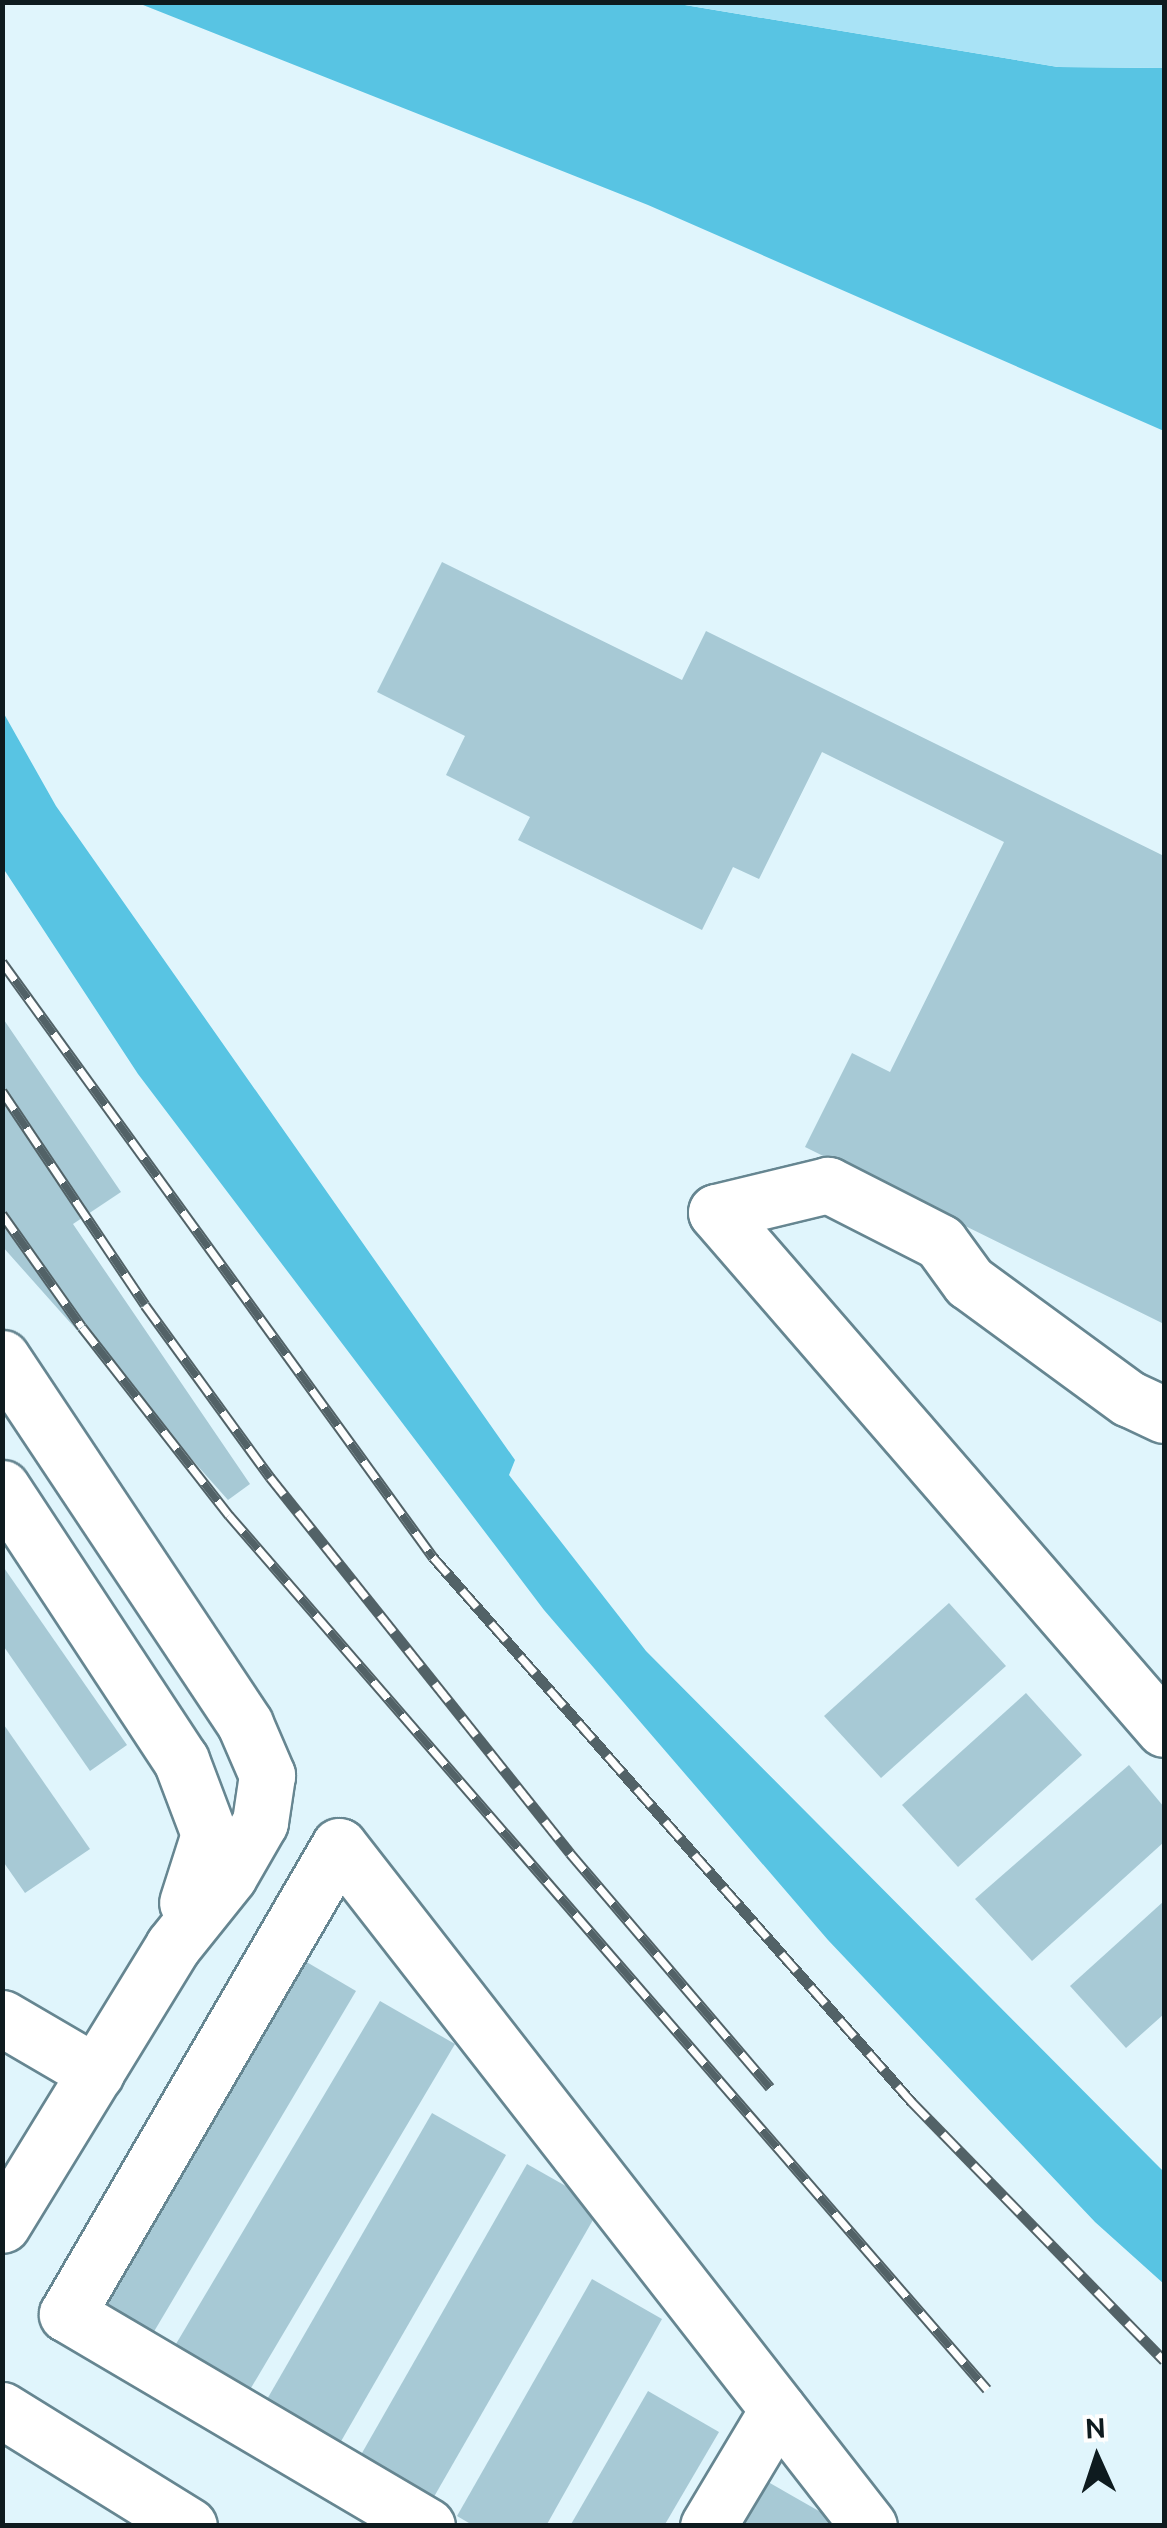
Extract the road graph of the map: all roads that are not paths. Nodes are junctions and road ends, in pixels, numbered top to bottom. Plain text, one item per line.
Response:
1 (2, 1358) edge
2 (1164, 1415) edge
3 (2, 1488) edge
4 (1164, 1729) edge
5 (173, 1946) junction
6 (2, 2018) edge
7 (96, 2072) junction
8 (2, 2225) edge
9 (778, 2409) junction
10 (2, 2410) edge
11 (188, 2526) edge
12 (427, 2526) edge
13 (708, 2526) edge
14 (869, 2526) edge

1 - 5 street
2 - 4 street
3 - 5 street
5 - 7 street
6 - 7 street
7 - 8 street
9 - 12 street
9 - 13 street
9 - 14 street
10 - 11 street

